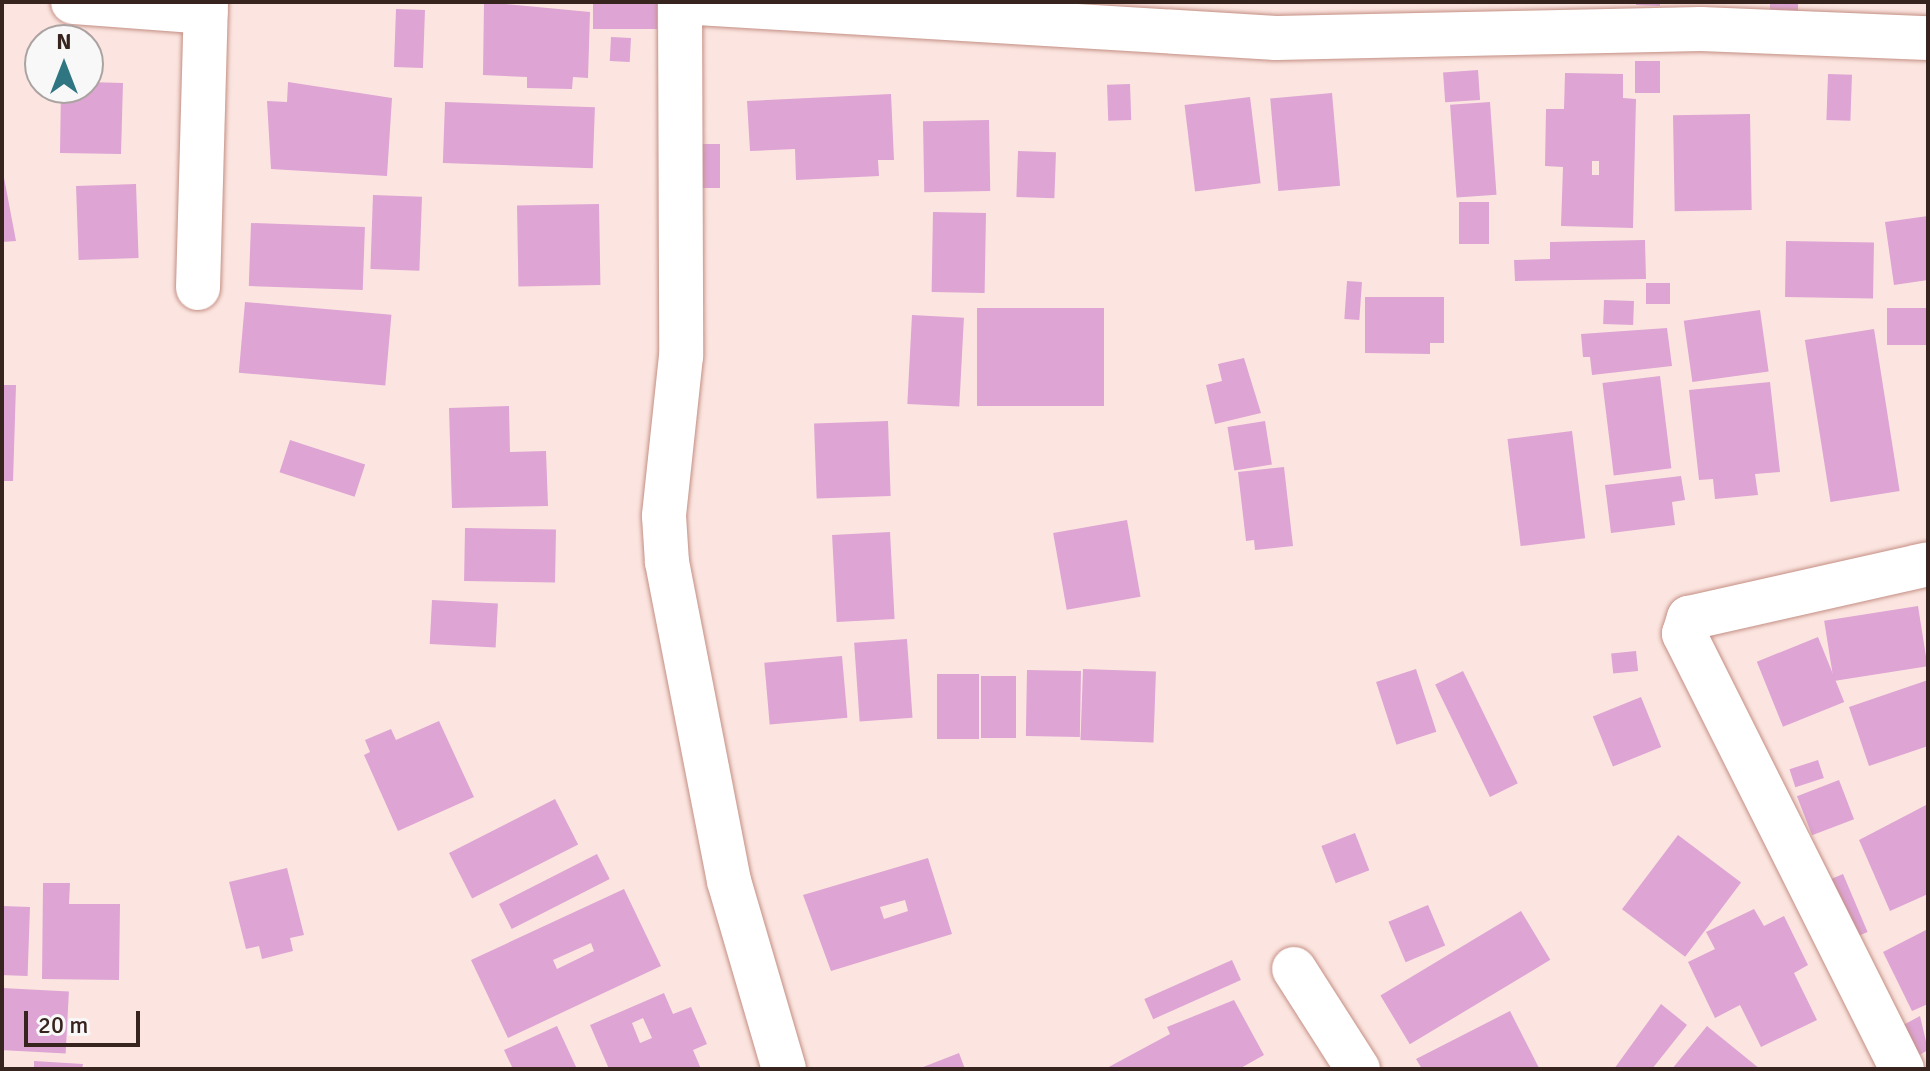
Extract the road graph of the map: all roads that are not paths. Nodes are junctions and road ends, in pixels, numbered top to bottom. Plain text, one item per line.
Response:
1 (73, 2) edge
2 (681, 2) edge
3 (206, 7) edge
4 (1701, 16) edge
5 (1269, 20) edge
6 (1928, 38) edge
7 (198, 288) dead end
8 (1928, 564) edge
9 (1294, 969) dead end
10 (784, 1069) edge
11 (1358, 1069) edge
12 (1902, 1069) edge

1 - 3 street
2 - 5 street
2 - 10 street
3 - 7 street
4 - 5 street
4 - 6 street
8 - 12 street
9 - 11 street

